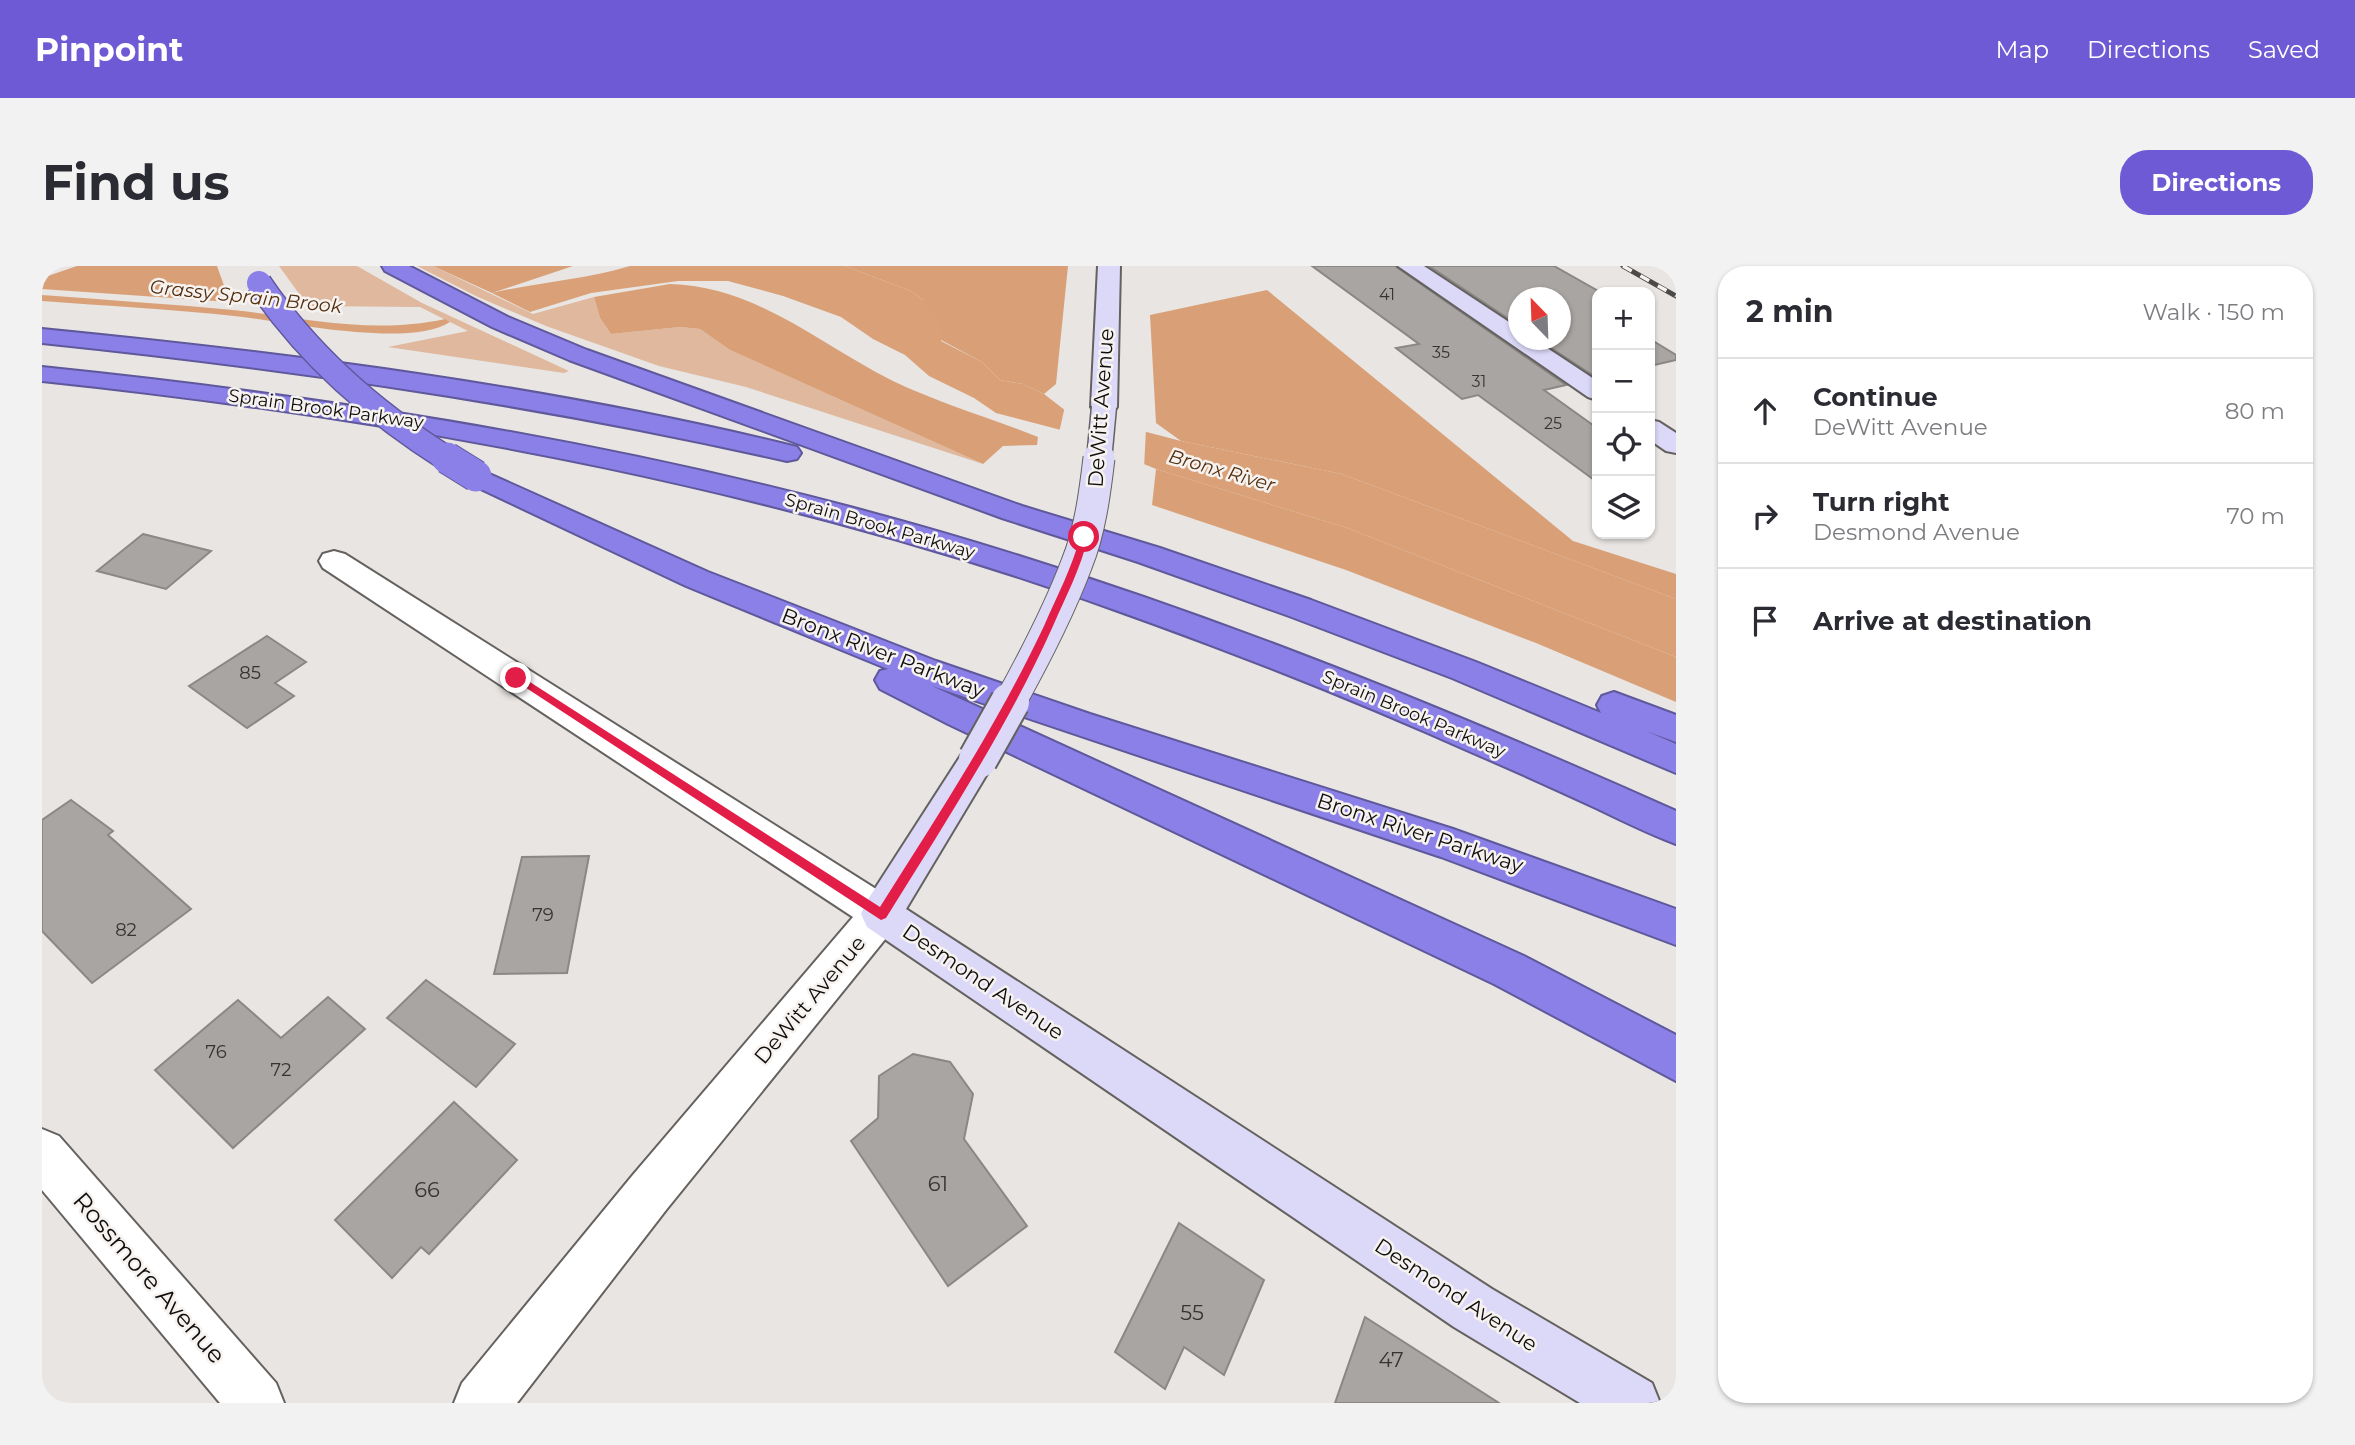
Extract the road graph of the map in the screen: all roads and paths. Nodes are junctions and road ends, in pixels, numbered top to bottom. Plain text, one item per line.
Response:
1 (48, 266) edge
2 (393, 266) edge
3 (1109, 266) edge
4 (1409, 266) edge
5 (42, 268) edge
6 (256, 274) edge
7 (1508, 332) edge
8 (42, 336) edge
9 (1535, 350) edge
10 (42, 374) edge
11 (1592, 389) edge
12 (1655, 431) edge
13 (1676, 445) edge
14 (1012, 512) junction
15 (1149, 555) junction
16 (334, 561) dead end
17 (703, 583) junction
18 (1676, 729) edge
19 (1676, 759) edge
20 (1676, 828) edge
21 (881, 914) junction
22 (1676, 927) edge
23 (1676, 1059) edge
24 (42, 1153) edge
25 (256, 1403) edge
26 (482, 1403) edge
27 (1632, 1403) edge

1 - 5 path
2 - 14 highway
3 - 21 street, DeWitt Avenue, bridge
4 - 7 street
6 - 17 highway, Bronx River Parkway, bridge
8 - 14 highway, Sprain Brook Parkway
9 - 11 street
10 - 20 highway, Sprain Brook Parkway
12 - 13 street
14 - 15 highway
15 - 18 highway
15 - 19 highway
16 - 21 street, Desmond Avenue
17 - 22 highway, Bronx River Parkway
17 - 23 highway
21 - 26 street, DeWitt Avenue
21 - 27 street, Desmond Avenue
24 - 25 street, Rossmore Avenue

